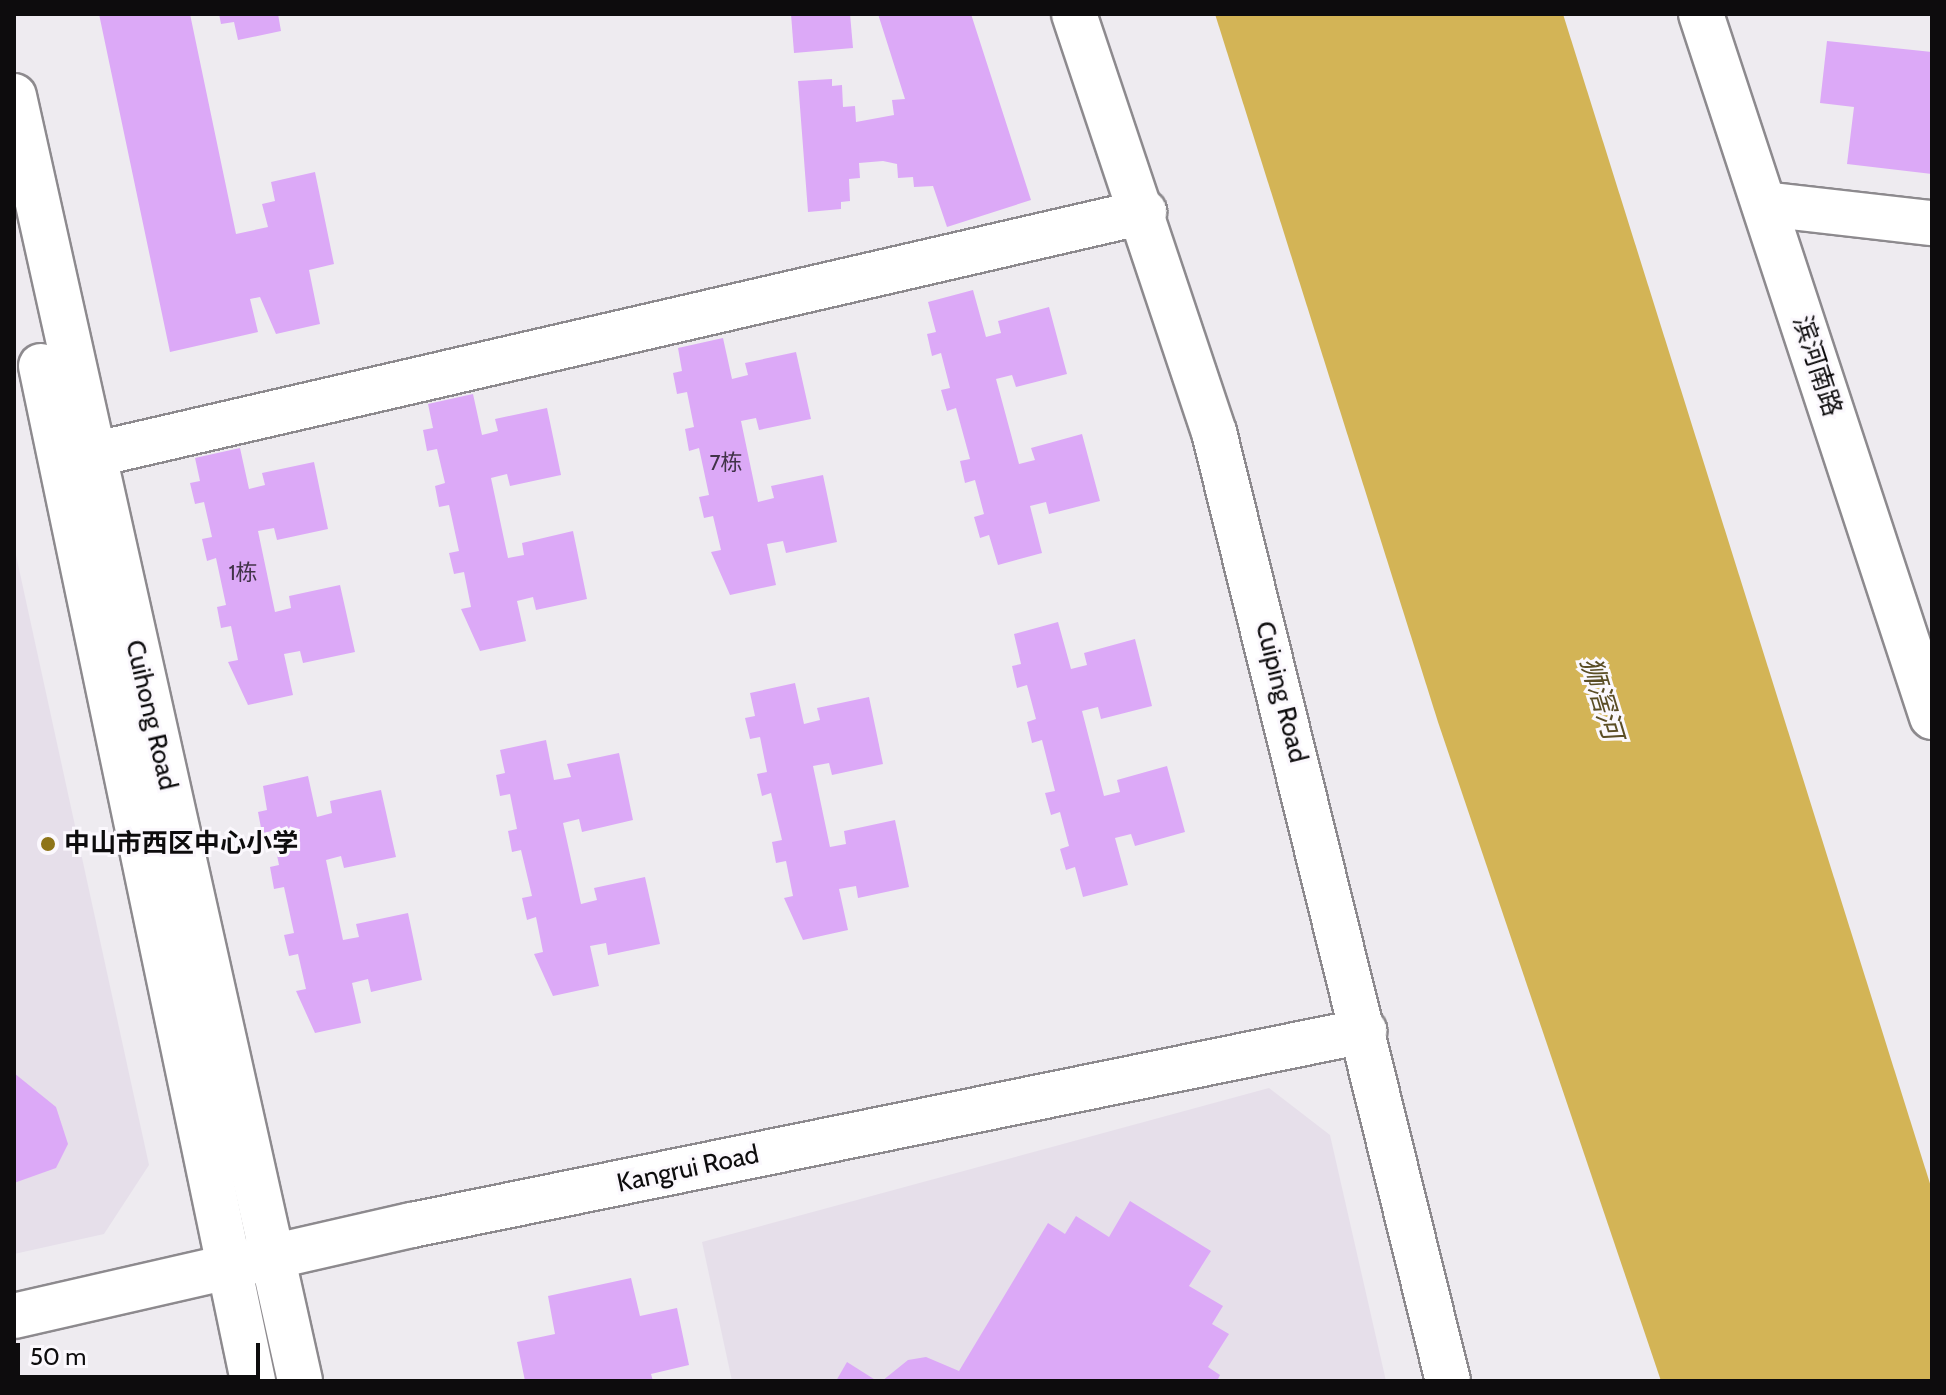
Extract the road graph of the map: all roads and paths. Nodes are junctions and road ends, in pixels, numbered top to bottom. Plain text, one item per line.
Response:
1 (1074, 14) edge
2 (1701, 14) edge
3 (14, 96) edge
4 (1764, 204) junction
5 (1144, 212) junction
6 (1932, 223) edge
7 (14, 234) edge
8 (92, 455) junction
9 (1923, 663) edge
10 (1932, 717) edge
11 (1364, 1031) junction
12 (275, 1257) junction
13 (226, 1268) junction
14 (14, 1316) edge
15 (253, 1381) edge
16 (300, 1381) edge
17 (1448, 1381) edge

1 - 5 street, Cuiping Road
2 - 4 street, 滨河南路
3 - 8 street, Cuihong Road
4 - 6 street
4 - 9 street, 滨河南路
5 - 8 street
5 - 11 street, Cuiping Road
7 - 13 street, Cuihong Road
8 - 12 street, Cuihong Road
9 - 10 street, 滨河南路
11 - 12 street, Kangrui Road
11 - 17 street, Cuiping Road
12 - 13 street, Kangrui Road
12 - 16 street, Cuihong Road
13 - 14 street, Kangrui Road
13 - 15 street, Cuihong Road

